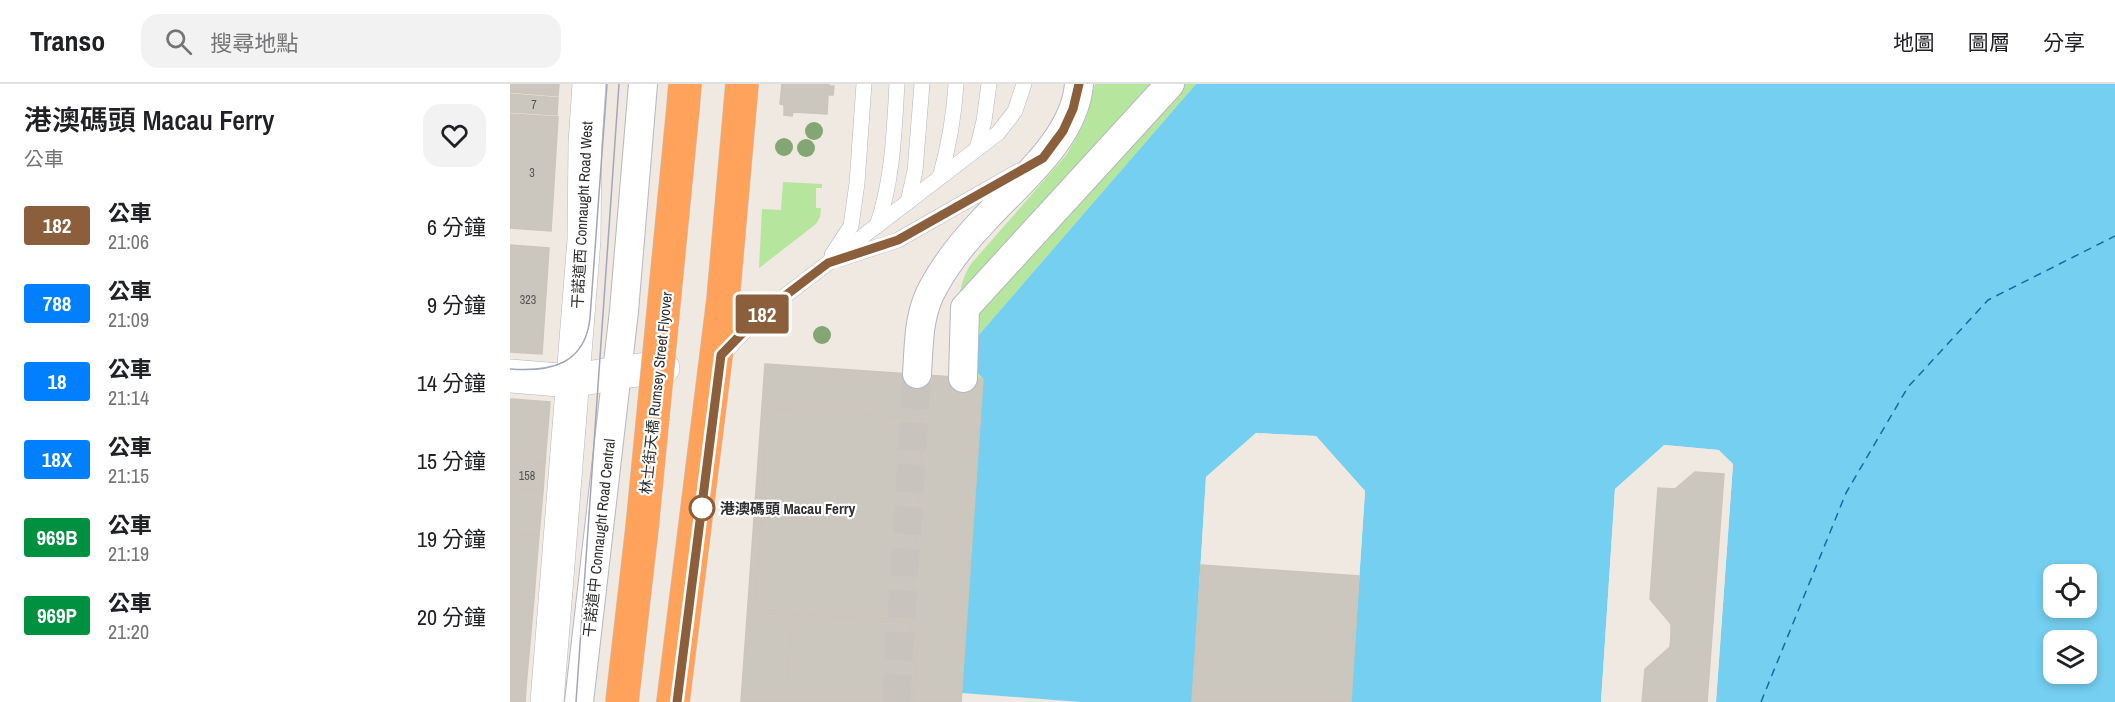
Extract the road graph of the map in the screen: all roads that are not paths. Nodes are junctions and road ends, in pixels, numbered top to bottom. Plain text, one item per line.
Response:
1 (589, 84) edge
2 (643, 84) edge
3 (685, 84) edge
4 (742, 84) edge
5 (864, 84) edge
6 (897, 84) edge
7 (922, 84) edge
8 (956, 84) edge
9 (989, 84) edge
10 (1024, 84) edge
11 (1079, 84) edge
12 (1170, 84) edge
13 (977, 148) junction
14 (1043, 158) junction
15 (940, 177) junction
16 (908, 202) junction
17 (877, 226) junction
18 (828, 263) junction
19 (721, 355) dead end
20 (663, 368) dead end
21 (617, 373) junction
22 (917, 374) tunnel mouth
23 (510, 376) edge
24 (963, 378) dead end
25 (572, 381) junction
26 (548, 702) edge
27 (579, 702) edge
28 (622, 702) edge
29 (673, 702) edge

1 - 25 main road, 干諾道西 Connaught Road West
2 - 21 street
3 - 28 highway, 林士街天橋 Rumsey Street Flyover, bridge
4 - 29 highway
5 - 18 lane
6 - 17 lane
7 - 16 lane
8 - 15 lane
9 - 13 lane
10 - 13 lane
11 - 14 street
12 - 24 street
13 - 15 lane
14 - 18 lane
14 - 22 street
15 - 16 lane
16 - 17 lane
17 - 18 lane
18 - 19 lane
20 - 21 main road
21 - 25 main road
21 - 27 street, 干諾道中 Connaught Road Central
23 - 25 main road
25 - 26 main road

